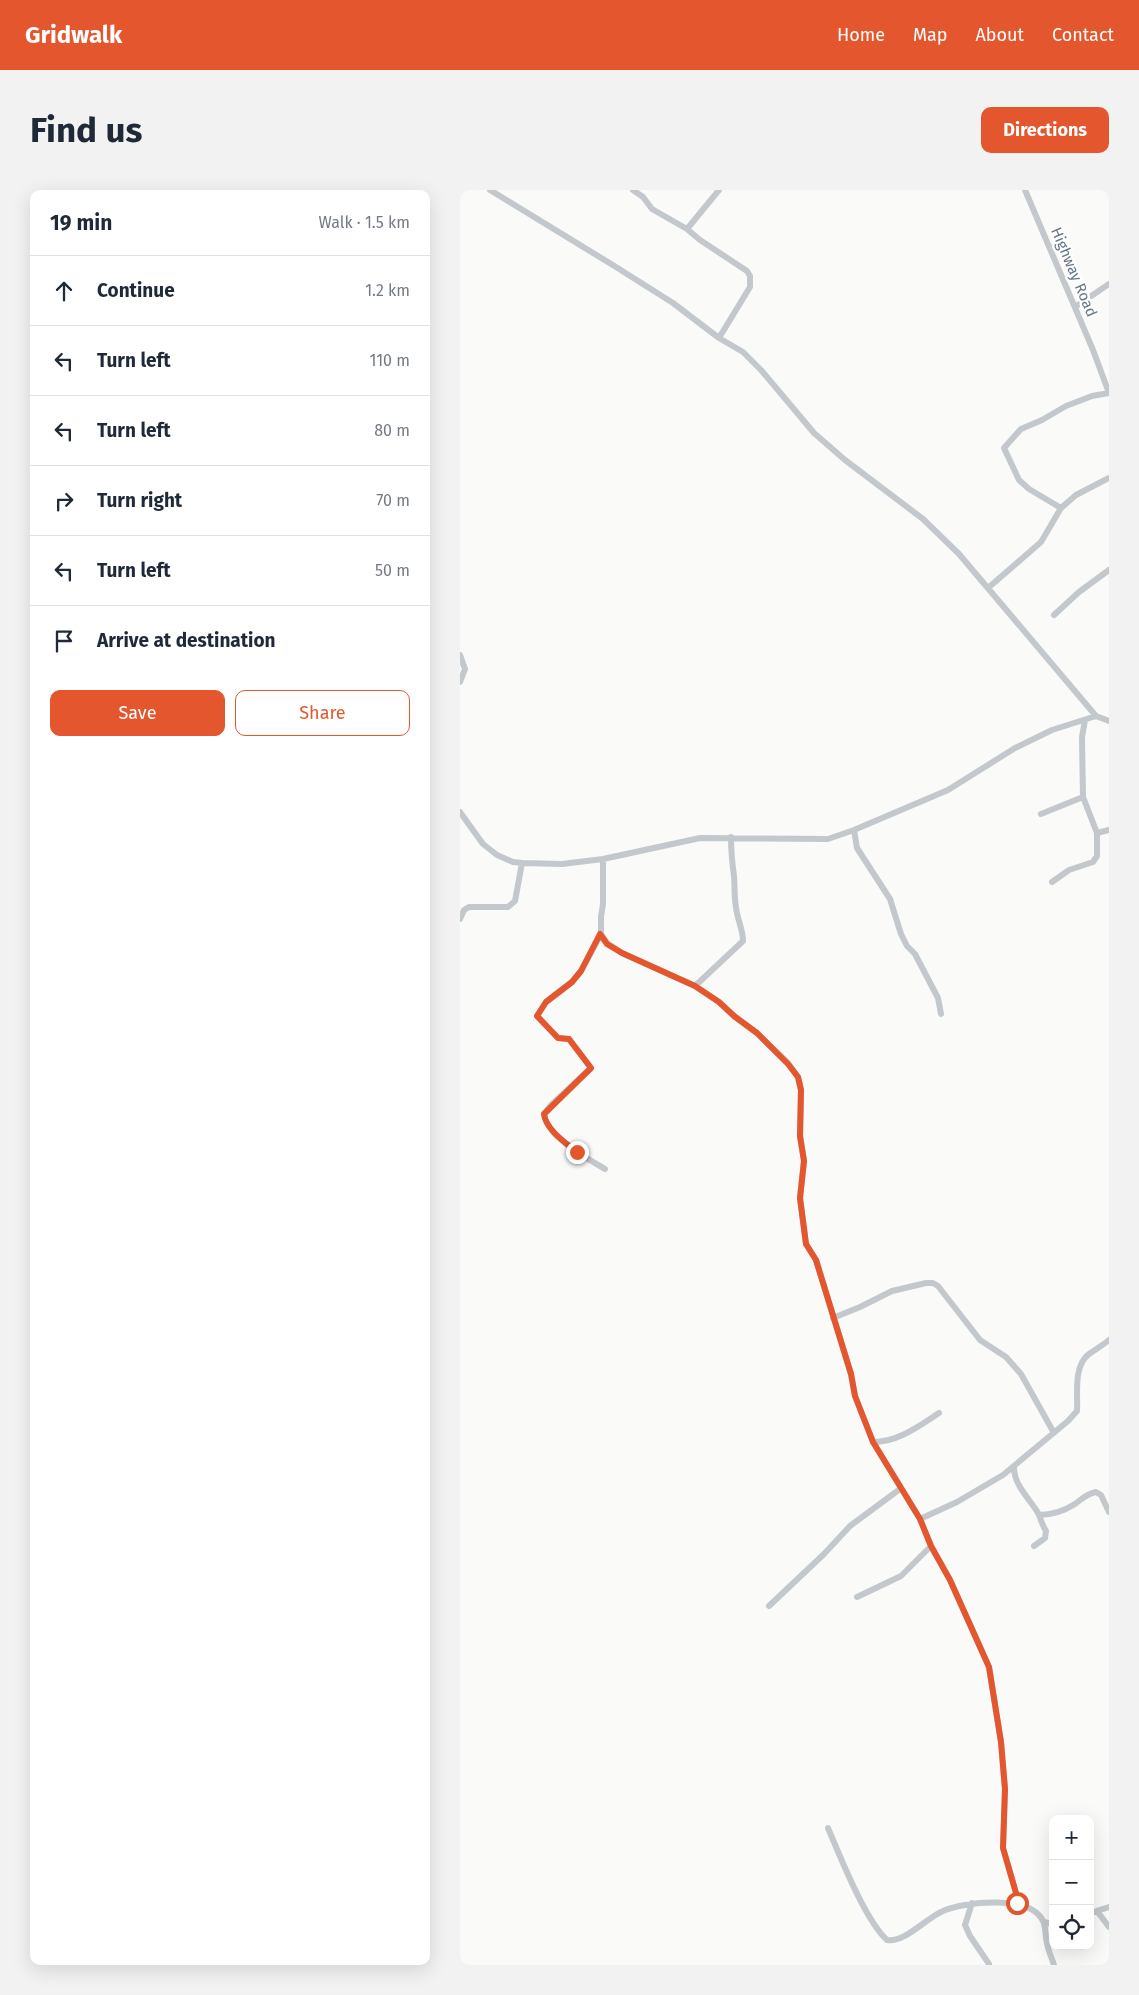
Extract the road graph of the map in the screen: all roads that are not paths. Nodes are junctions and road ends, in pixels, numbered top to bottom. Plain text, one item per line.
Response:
1 (490, 190) edge
2 (633, 190) edge
3 (718, 190) edge
4 (1025, 190) edge
5 (687, 228) junction
6 (1109, 284) edge
7 (1075, 307) junction
8 (719, 338) junction
9 (1109, 393) edge
10 (1109, 478) edge
11 (1061, 508) junction
12 (1109, 570) edge
13 (988, 588) junction
14 (1054, 615) dead end
15 (460, 655) edge
16 (460, 682) edge
17 (1096, 716) junction
18 (1086, 720) junction
19 (1109, 721) edge
20 (1083, 797) junction
21 (460, 812) edge
22 (1041, 814) dead end
23 (854, 830) junction
24 (1109, 830) edge
25 (1097, 833) junction
26 (731, 837) junction
27 (603, 859) junction
28 (522, 863) junction
29 (1052, 882) dead end
30 (460, 919) edge
31 (600, 934) junction
32 (695, 986) junction
33 (941, 1014) dead end
34 (605, 1169) dead end
35 (832, 1318) junction
36 (1109, 1340) edge
37 (940, 1413) dead end
38 (1054, 1433) junction
39 (873, 1442) junction
40 (1014, 1466) junction
41 (1003, 1475) junction
42 (1014, 1476) junction
43 (900, 1489) junction
44 (1109, 1512) edge
45 (1039, 1515) junction
46 (920, 1519) junction
47 (931, 1546) junction
48 (1034, 1546) dead end
49 (857, 1597) dead end
50 (769, 1606) dead end
51 (828, 1828) dead end
52 (1017, 1903) junction
53 (972, 1904) junction
54 (1109, 1907) edge
55 (1094, 1912) edge
56 (1044, 1922) junction
57 (1049, 1923) edge
58 (1109, 1927) edge
59 (989, 1964) edge
60 (1054, 1965) edge

1 - 8 street
2 - 5 street
3 - 5 street
4 - 7 street, Highway Road
5 - 8 street
6 - 7 street
7 - 9 street, Highway Road
8 - 13 street
9 - 11 street
10 - 11 street
11 - 13 street
12 - 14 street
13 - 17 street
15 - 16 street
17 - 18 street
17 - 19 street
18 - 20 street
18 - 23 street
20 - 22 street
20 - 25 street
21 - 28 street
23 - 26 street
23 - 33 street
24 - 25 street
25 - 29 street
26 - 27 street
26 - 32 street
27 - 28 street
27 - 31 street
28 - 30 street
31 - 32 street
31 - 34 street
32 - 35 street
35 - 38 street
35 - 39 street
36 - 38 street
37 - 39 street
38 - 40 street
39 - 43 street
40 - 41 street
40 - 42 street
41 - 42 street
41 - 46 street
42 - 45 street
43 - 46 street
43 - 50 street
44 - 45 street
45 - 48 street
46 - 47 street
47 - 49 street
47 - 52 street
51 - 53 street
52 - 53 street
52 - 56 street
53 - 59 street
54 - 55 street
55 - 58 street
56 - 57 street
56 - 60 street

